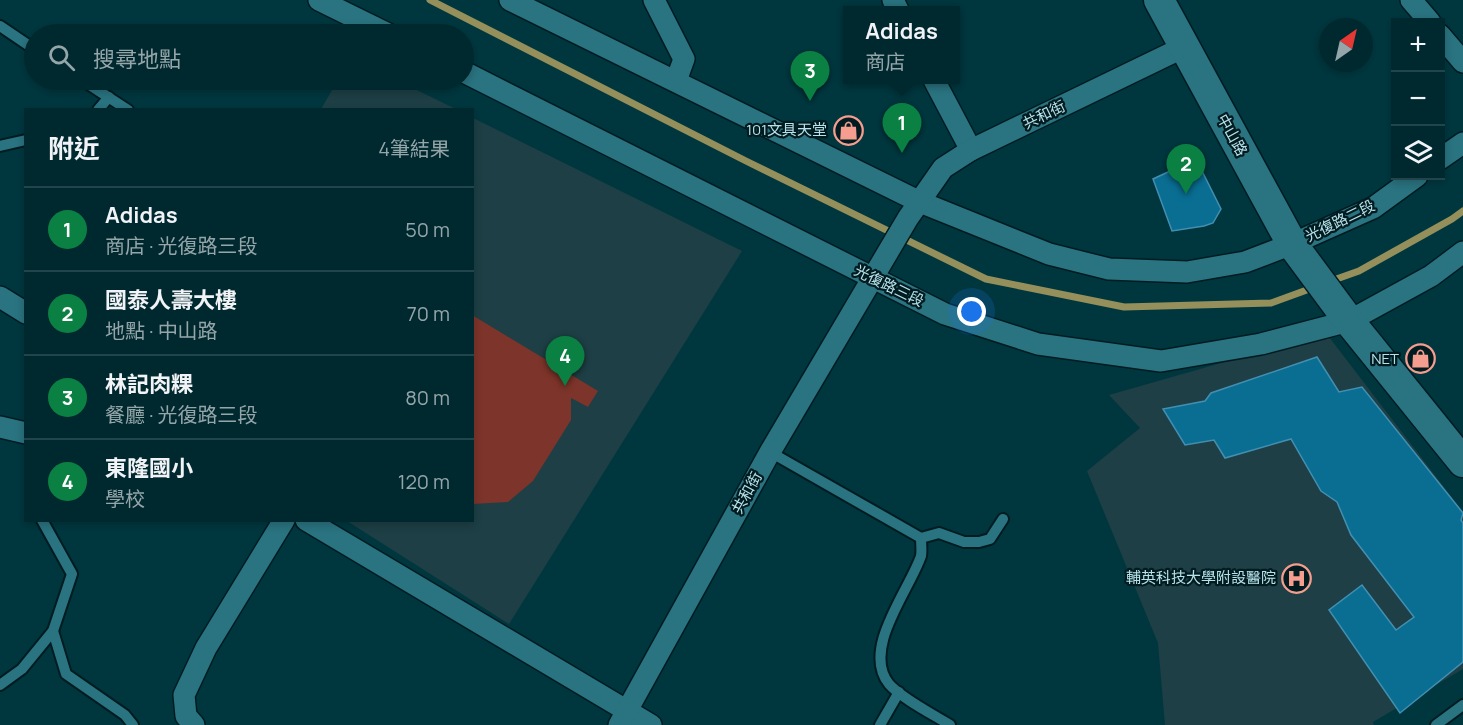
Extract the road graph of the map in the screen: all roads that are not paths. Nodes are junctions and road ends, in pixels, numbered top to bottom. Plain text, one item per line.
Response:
1 (319, 0) edge
2 (510, 0) edge
3 (654, 0) edge
4 (1159, 0) edge
5 (1411, 0) edge
6 (1427, 18) edge
7 (368, 24) edge
8 (0, 26) edge
9 (1445, 41) edge
10 (24, 42) edge
11 (1184, 47) junction
12 (1463, 62) edge
13 (474, 77) edge
14 (676, 81) junction
15 (936, 84) edge
16 (98, 90) edge
17 (109, 97) junction
18 (100, 108) edge
19 (125, 108) edge
20 (24, 140) edge
21 (1463, 143) edge
22 (0, 146) edge
23 (971, 150) junction
24 (1445, 156) edge
25 (1411, 180) edge
26 (914, 210) junction
27 (1292, 244) junction
28 (1463, 252) edge
29 (872, 278) junction
30 (0, 297) edge
31 (1342, 311) junction
32 (24, 312) edge
33 (0, 427) edge
34 (24, 433) edge
35 (770, 452) junction
36 (1463, 462) edge
37 (1003, 519) dead end
38 (43, 522) edge
39 (283, 522) edge
40 (309, 522) edge
41 (921, 538) junction
42 (53, 630) junction
43 (0, 685) edge
44 (899, 692) junction
45 (1463, 705) edge
46 (623, 718) edge
47 (133, 725) edge
48 (194, 725) edge
49 (651, 725) edge
50 (880, 725) edge
51 (950, 725) edge
52 (1436, 725) edge

1 - 7 street
2 - 14 street
3 - 14 street
4 - 11 main road, 中山路
5 - 6 street
8 - 10 lane
9 - 12 street
11 - 23 street, 共和街
11 - 27 main road, 中山路
13 - 29 street, 光復路三段
14 - 26 street
15 - 23 street
16 - 17 lane
17 - 18 lane
17 - 19 lane
20 - 22 lane
21 - 24 street
23 - 26 street, 共和街
25 - 27 street, 光復路二段
26 - 27 street
26 - 29 street, 共和街
27 - 31 main road, 中山路
28 - 31 street
29 - 31 street, 光復路三段
29 - 35 street, 共和街
30 - 32 street
31 - 36 main road
33 - 34 street
35 - 41 lane
35 - 46 street, 共和街
37 - 41 lane
38 - 42 lane
39 - 48 street
40 - 46 street
41 - 44 lane
42 - 43 lane
42 - 47 lane
44 - 50 lane
44 - 51 lane
45 - 52 lane
46 - 49 street

